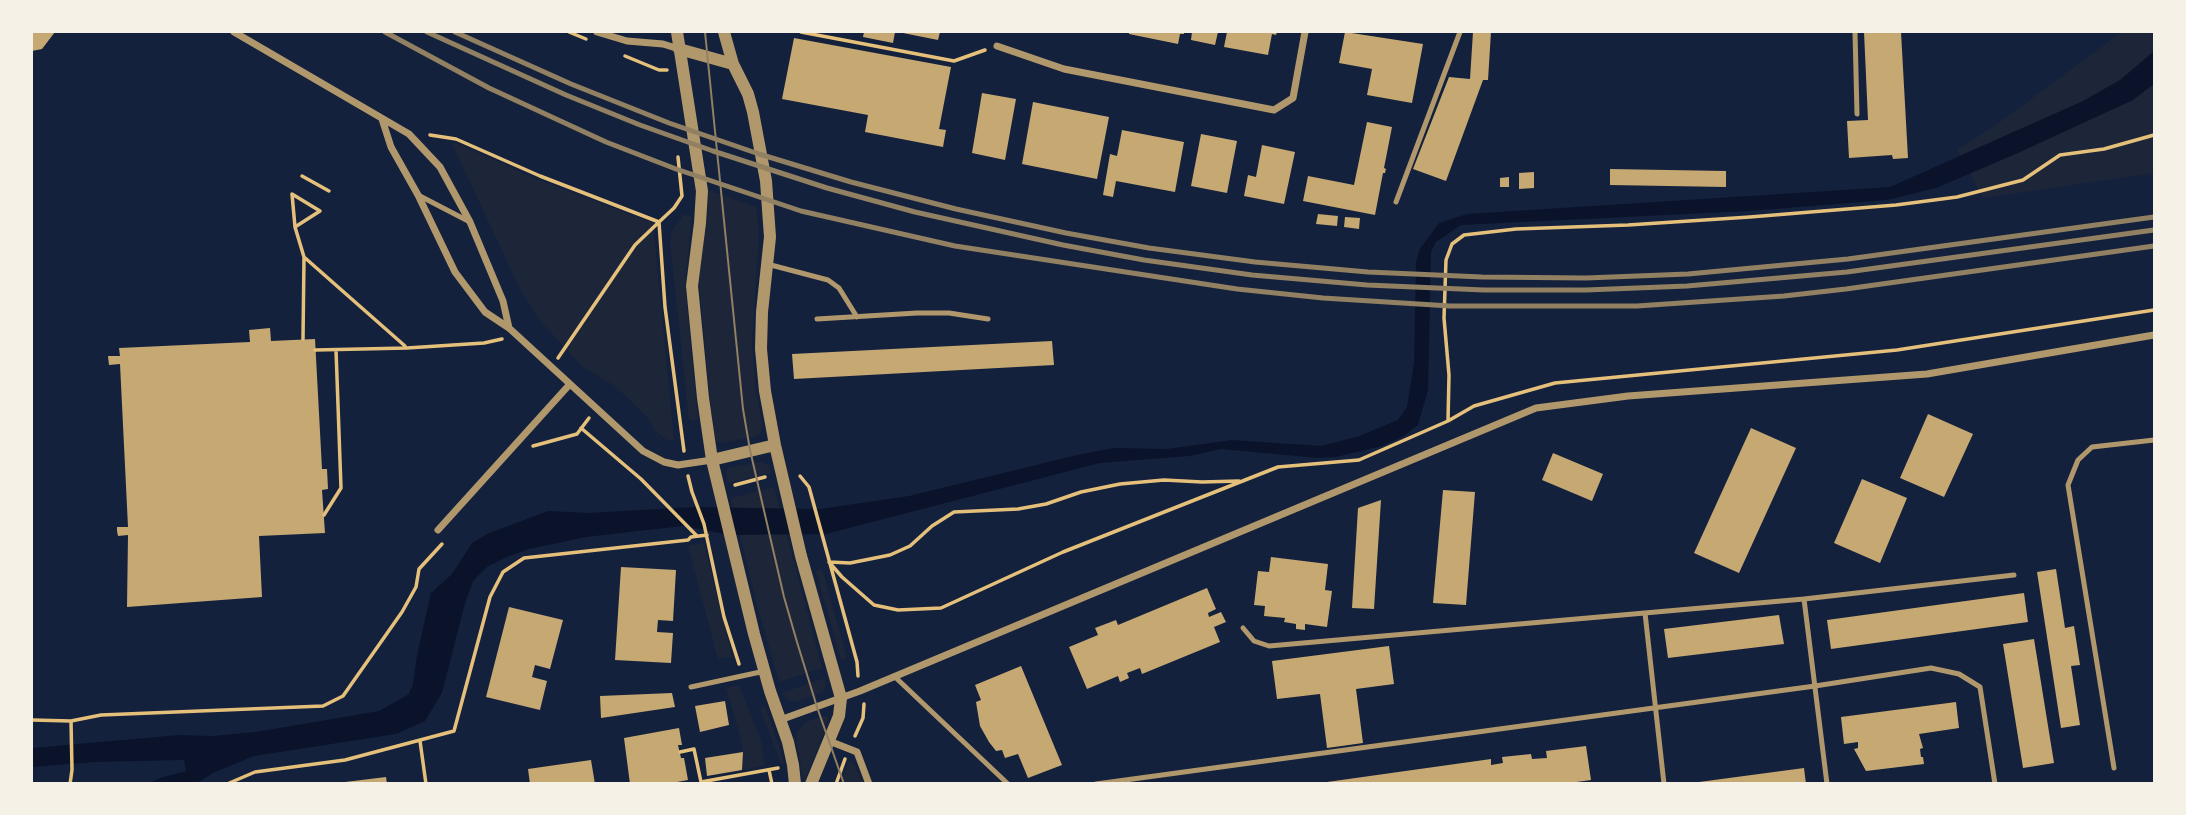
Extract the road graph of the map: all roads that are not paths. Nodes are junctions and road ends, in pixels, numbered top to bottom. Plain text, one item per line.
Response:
1 (234, 32) edge
2 (597, 32) edge
3 (677, 32) edge
4 (724, 32) edge
5 (1305, 32) edge
6 (1460, 32) edge
7 (1856, 32) edge
8 (997, 46) road end
9 (679, 50) junction
10 (733, 64) junction
11 (1857, 114) dead end
12 (382, 120) junction
13 (418, 195) junction
14 (1396, 202) dead end
15 (470, 222) junction
16 (767, 264) junction
17 (857, 317) junction
18 (817, 319) dead end
19 (988, 319) dead end
20 (509, 328) junction
21 (2154, 335) edge
22 (570, 384) junction
23 (2154, 440) edge
24 (775, 445) junction
25 (712, 460) junction
26 (438, 530) dead end
27 (2014, 575) dead end
28 (1804, 599) junction
29 (1645, 613) junction
30 (1243, 628) dead end
31 (765, 671) junction
32 (894, 676) junction
33 (691, 687) dead end
34 (1815, 687) junction
35 (841, 698) junction
36 (1654, 708) junction
37 (780, 720) junction
38 (829, 741) junction
39 (2114, 768) dead end
40 (795, 783) edge
41 (811, 783) edge
42 (869, 783) edge
43 (1008, 783) edge
44 (1096, 783) edge
45 (1664, 783) edge
46 (1828, 783) edge
47 (1995, 783) edge

1 - 12 street
2 - 9 street
3 - 9 street
4 - 10 street
5 - 8 street
6 - 14 lane
7 - 11 lane
9 - 10 street
9 - 25 street
10 - 16 street
12 - 13 street
12 - 15 street
13 - 15 lane
13 - 20 street
15 - 20 street
16 - 17 lane
16 - 24 street
17 - 18 lane
17 - 19 lane
20 - 22 street
21 - 32 street
22 - 25 street
22 - 26 street
23 - 39 lane
24 - 25 street
24 - 35 street
25 - 31 street
27 - 28 lane
28 - 29 lane
28 - 34 lane
29 - 30 lane
29 - 36 lane
31 - 33 lane
31 - 37 street
32 - 35 street
32 - 43 lane
34 - 36 lane
34 - 46 lane
34 - 47 lane
35 - 37 street
35 - 38 street
36 - 44 lane
36 - 45 lane
37 - 40 street
38 - 41 street
38 - 42 street

